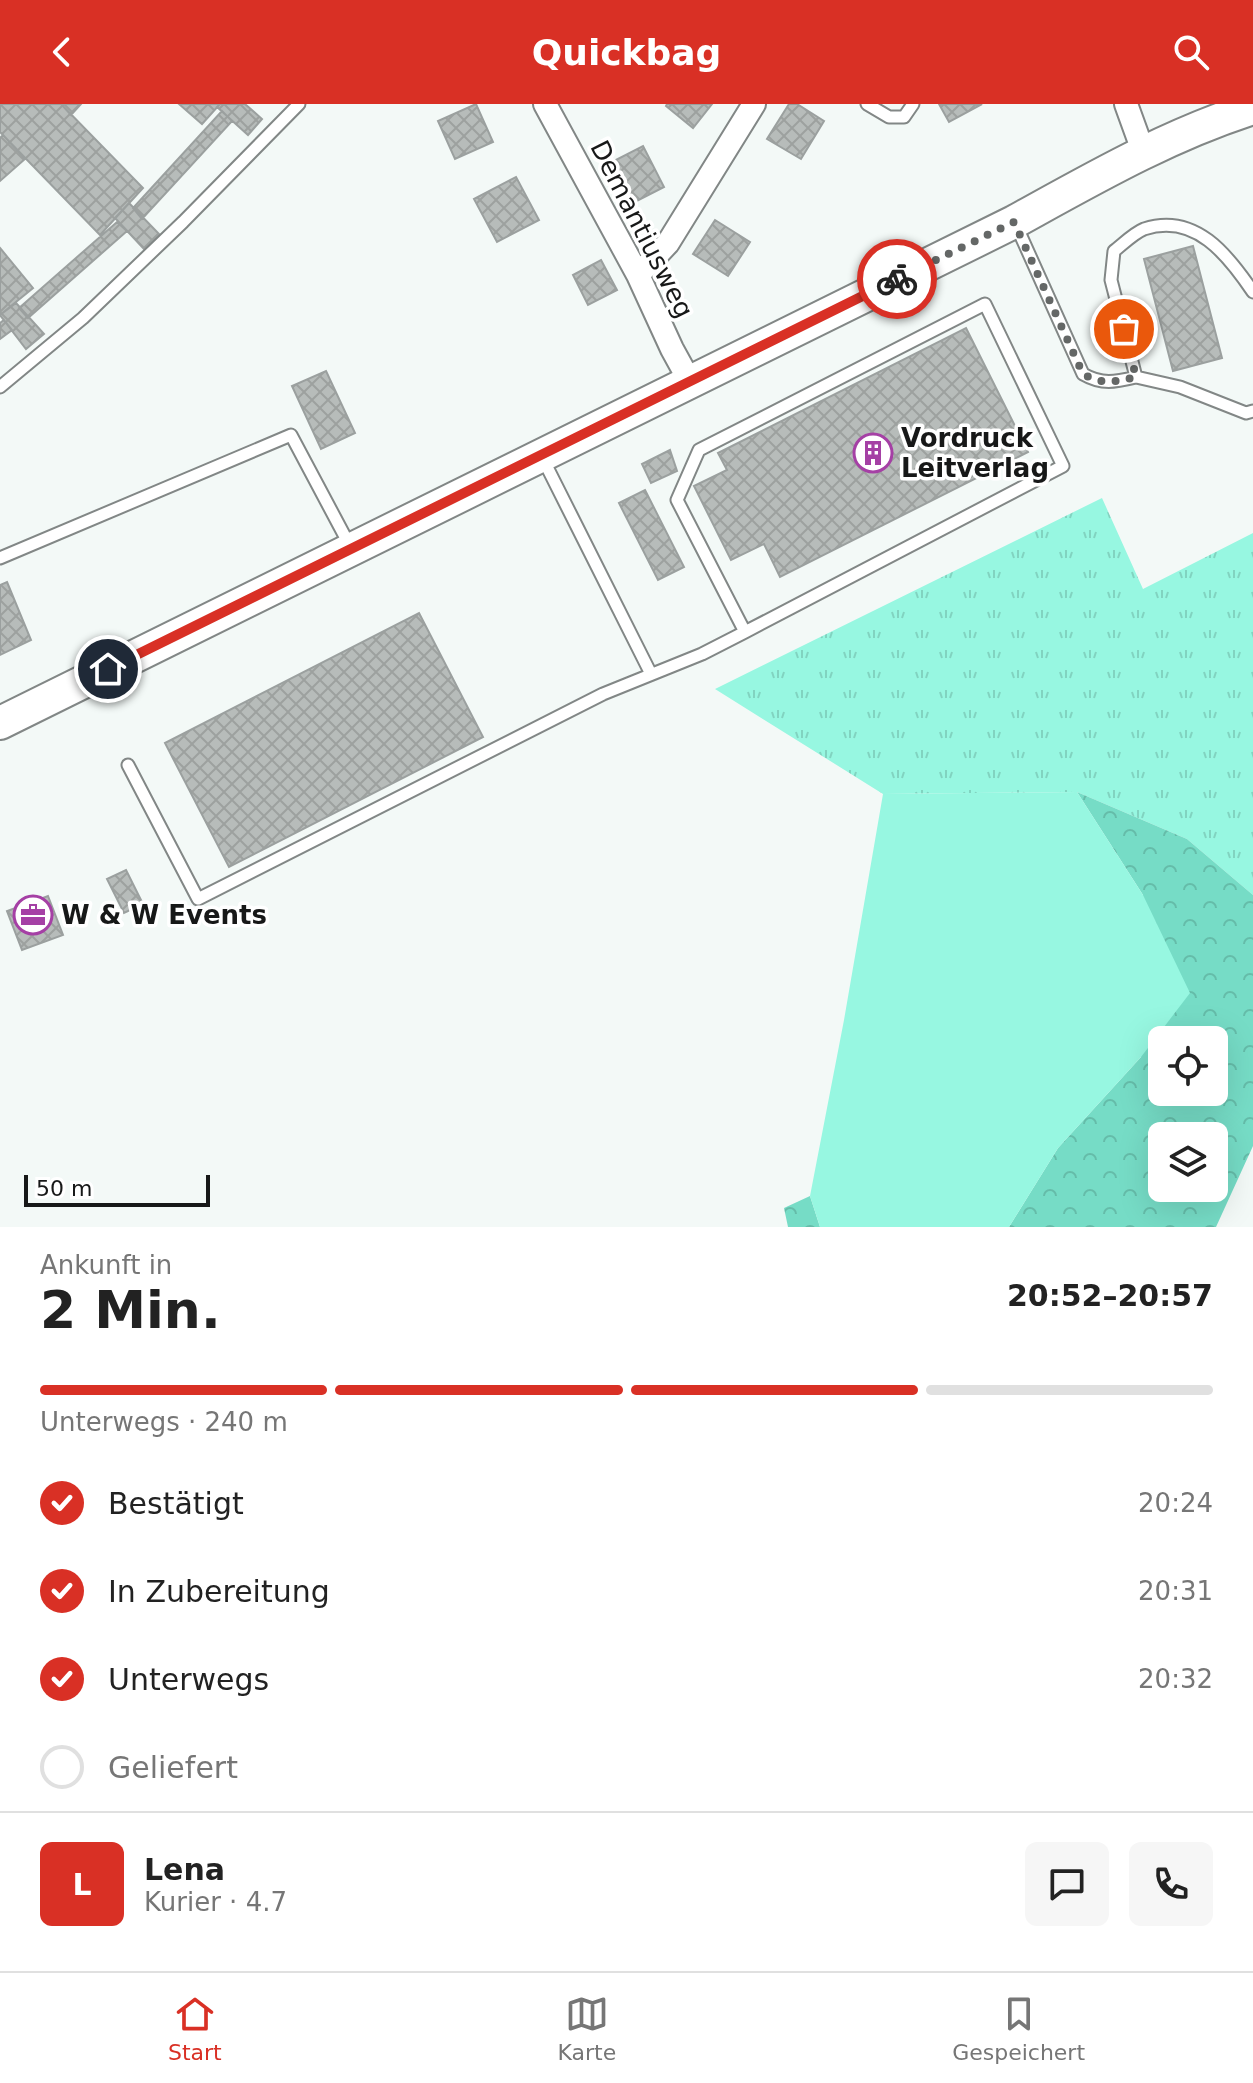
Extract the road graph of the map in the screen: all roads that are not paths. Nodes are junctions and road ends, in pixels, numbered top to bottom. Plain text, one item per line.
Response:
1 (299, 104) edge
2 (545, 104) edge
3 (754, 104) edge
4 (867, 104) edge
5 (913, 104) edge
6 (1126, 104) edge
7 (1253, 108) edge
8 (1143, 151) junction
9 (1014, 222) junction
10 (638, 275) junction
11 (1253, 292) edge
12 (1136, 377) junction
13 (689, 380) junction
14 (0, 387) edge
15 (1253, 411) edge
16 (541, 455) junction
17 (352, 550) junction
18 (0, 558) edge
19 (745, 632) junction
20 (651, 674) junction
21 (0, 723) edge
22 (128, 765) dead end

1 - 14 lane
2 - 10 street, Demantiusweg
3 - 10 street
4 - 5 lane
6 - 8 street
7 - 8 main road
8 - 9 main road
9 - 12 lane
9 - 13 main road
10 - 13 street, Demantiusweg
11 - 12 lane
12 - 15 lane
13 - 16 main road
16 - 17 main road
16 - 20 lane
17 - 18 lane
17 - 21 main road
19 - 19 lane
19 - 20 lane
20 - 22 lane

